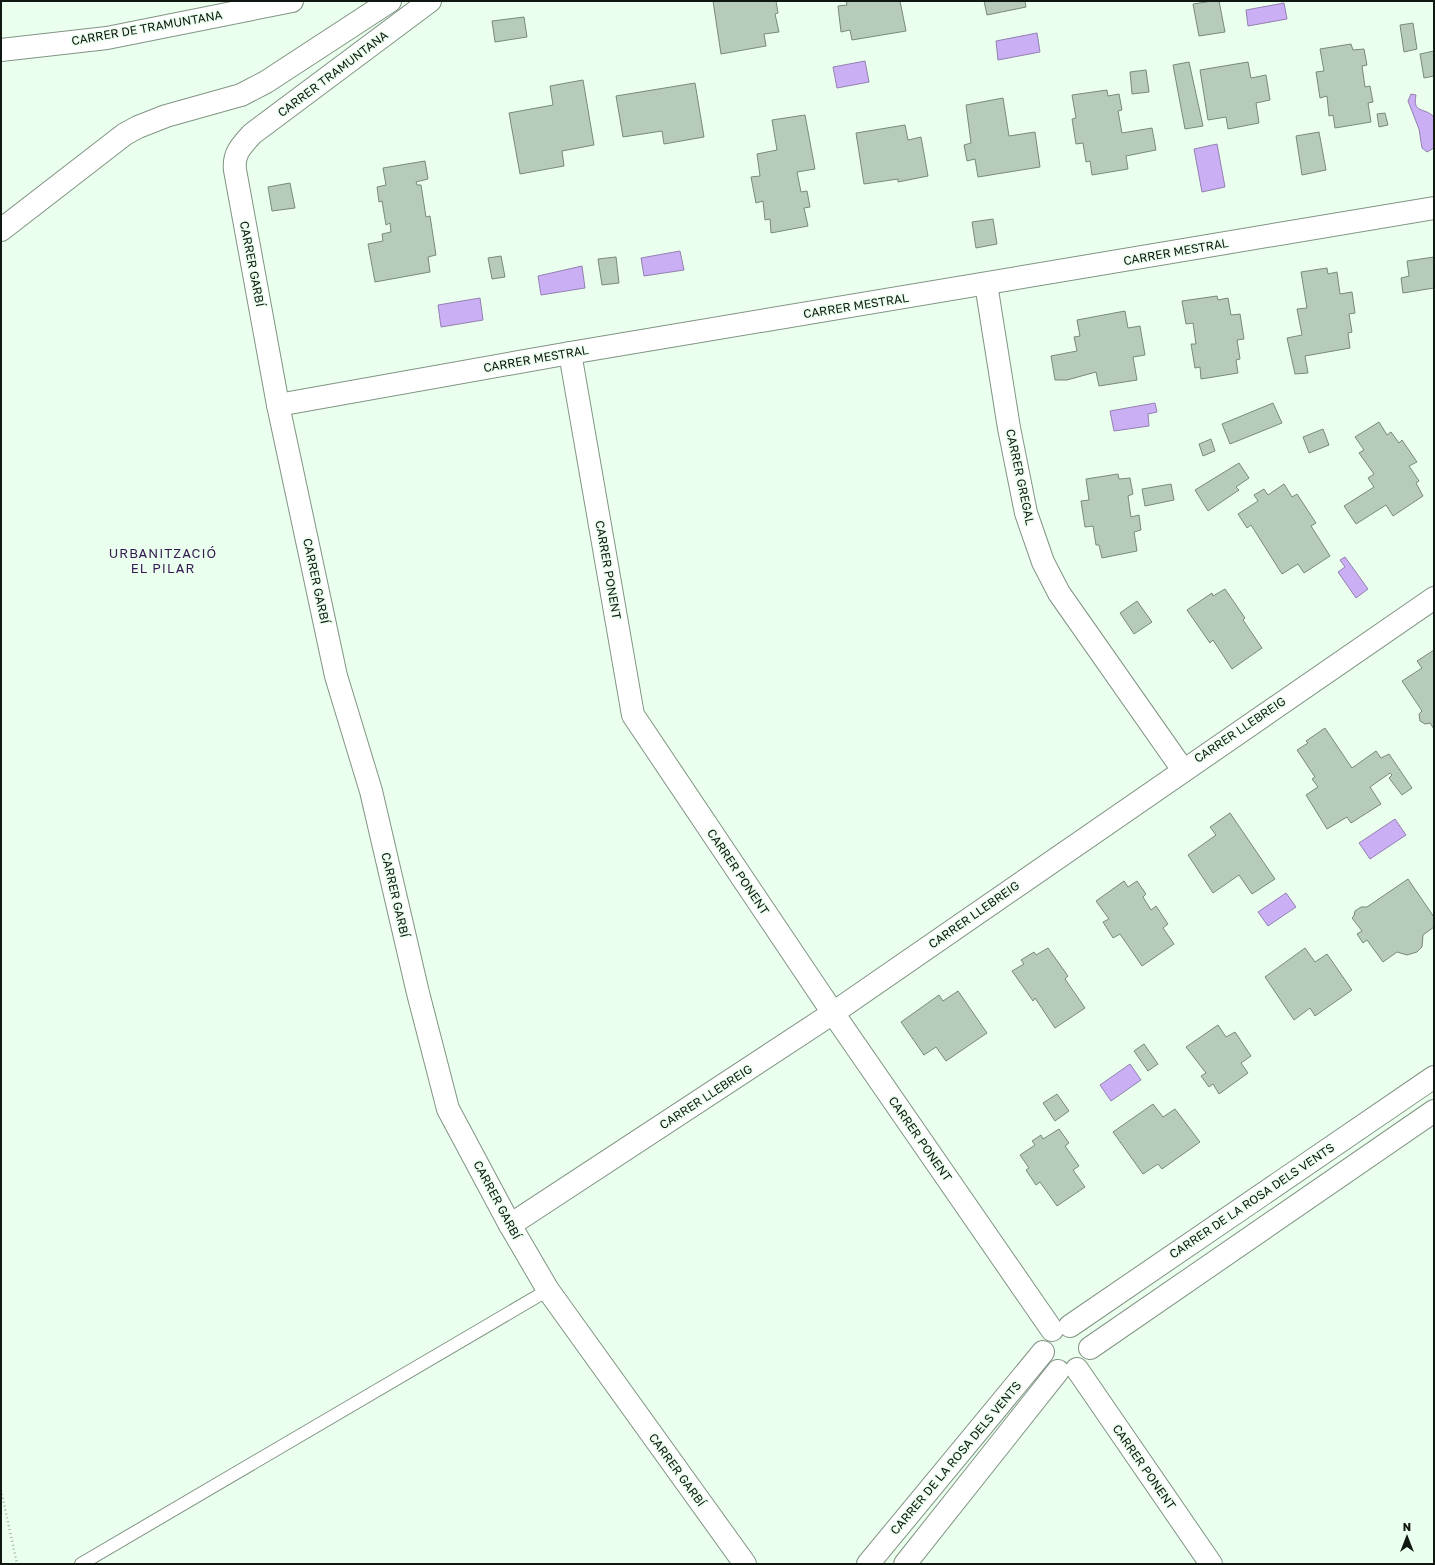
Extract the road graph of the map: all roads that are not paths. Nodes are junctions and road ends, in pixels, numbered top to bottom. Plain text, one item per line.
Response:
1 (292, 1) edge
2 (390, 1) edge
3 (430, 1) edge
4 (1, 50) edge
5 (238, 150) joint
6 (1434, 208) edge
7 (1, 230) edge
8 (986, 284) junction
9 (570, 353) junction
10 (278, 405) junction
11 (1434, 598) edge
12 (1183, 770) junction
13 (833, 1013) junction
14 (1434, 1077) edge
15 (1434, 1111) edge
16 (510, 1225) junction
17 (548, 1290) junction
18 (1061, 1328) junction
19 (1090, 1348) junction
20 (1043, 1352) junction
21 (1067, 1370) junction
22 (81, 1564) edge
23 (745, 1564) edge
24 (868, 1564) edge
25 (905, 1564) edge
26 (1211, 1564) edge

1 - 4 street, CARRER DE TRAMUNTANA
2 - 7 street
3 - 5 street, CARRER TRAMUNTANA
5 - 10 street, CARRER GARBÍ
6 - 8 street, CARRER MESTRAL
8 - 9 street, CARRER MESTRAL
8 - 12 street, CARRER GREGAL
9 - 10 street, CARRER MESTRAL
9 - 13 street, CARRER PONENT
10 - 16 street, CARRER GARBÍ
11 - 12 street, CARRER LLEBREIG
12 - 13 street, CARRER LLEBREIG
13 - 16 street, CARRER LLEBREIG
13 - 18 street, CARRER PONENT
14 - 18 street, CARRER DE LA ROSA DELS VENTS
15 - 19 street
16 - 17 street, CARRER GARBÍ
17 - 22 lane
17 - 23 street, CARRER GARBÍ
18 - 19 street
18 - 20 street
19 - 21 street
20 - 21 street
20 - 24 street, CARRER DE LA ROSA DELS VENTS
21 - 25 street, CARRER DE LA ROSA DELS VENTS
21 - 26 street, CARRER PONENT

